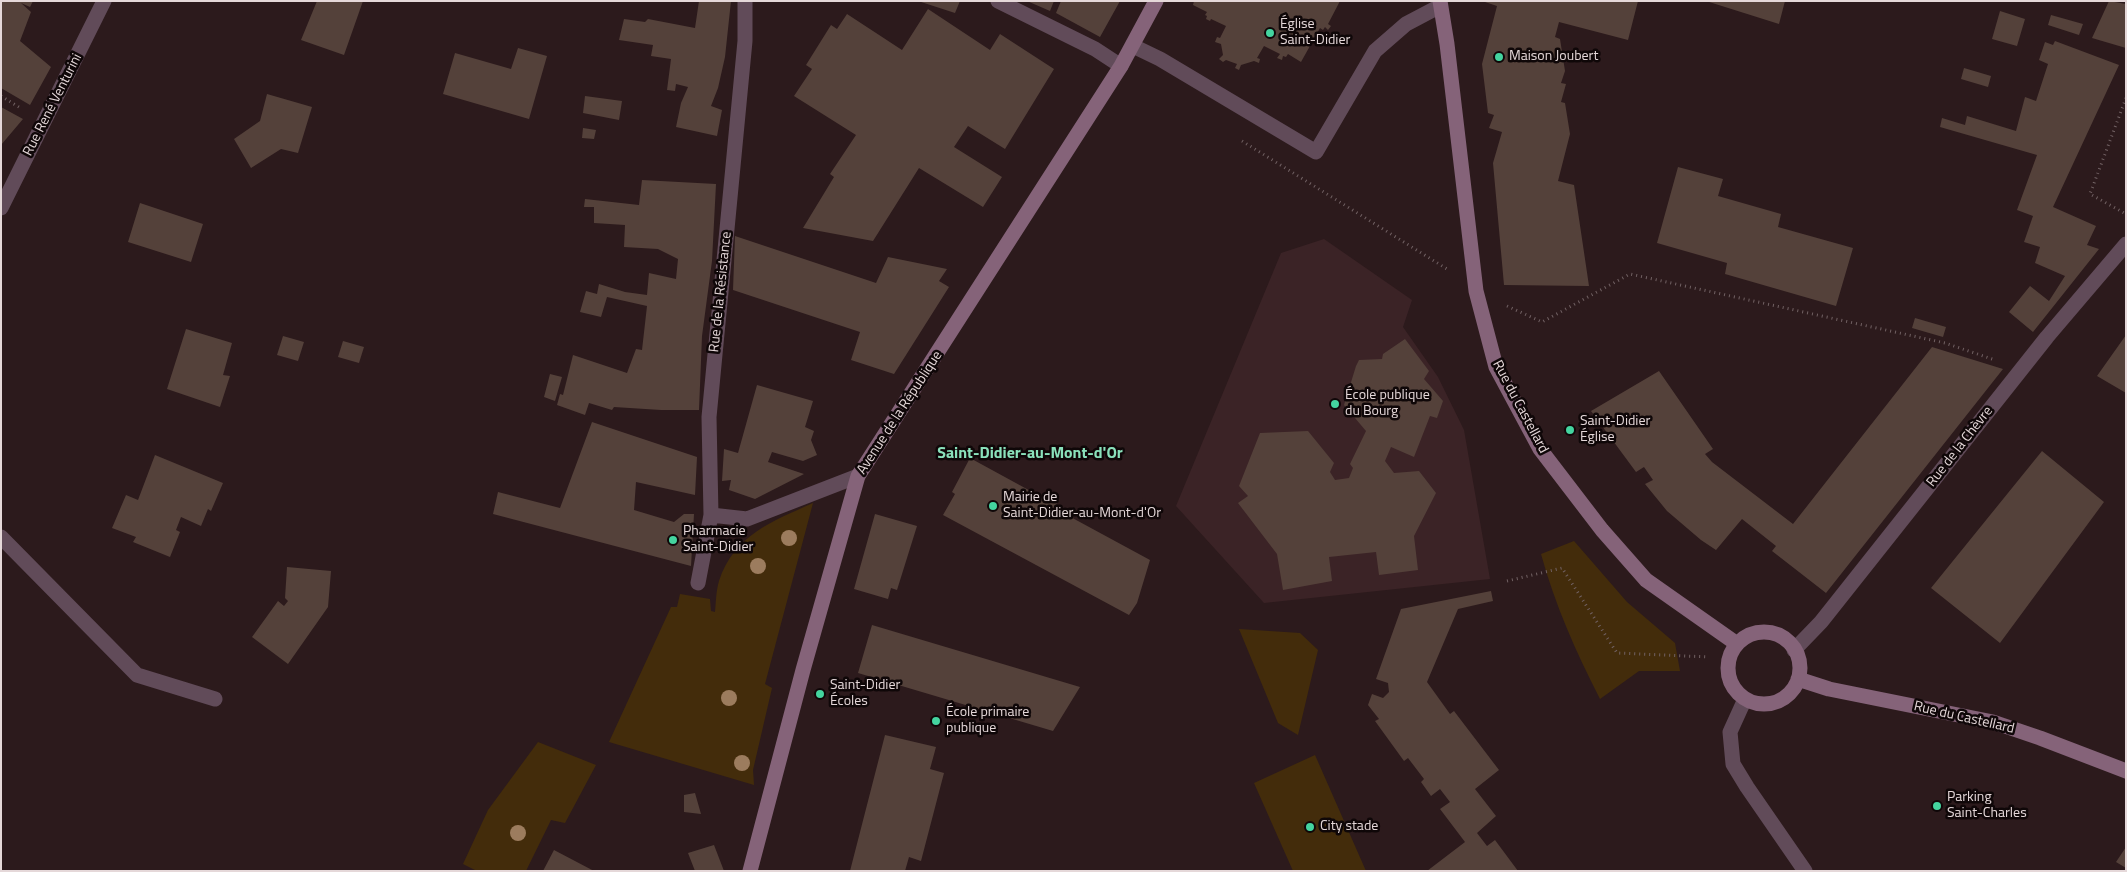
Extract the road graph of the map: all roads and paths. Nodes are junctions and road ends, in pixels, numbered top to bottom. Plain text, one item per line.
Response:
1 (104, 1) edge
2 (745, 1) edge
3 (998, 1) edge
4 (1156, 1) edge
5 (1440, 4) edge
6 (1133, 46) junction
7 (1121, 66) junction
8 (2126, 98) edge
9 (1237, 138) dead end
10 (1, 208) edge
11 (2126, 214) edge
12 (2126, 244) edge
13 (1476, 291) junction
14 (2021, 369) junction
15 (858, 476) junction
16 (711, 515) junction
17 (1, 537) edge
18 (1508, 581) dead end
19 (698, 583) dead end
20 (1737, 644) junction
21 (1794, 650) junction
22 (1729, 658) junction
23 (1798, 679) junction
24 (215, 699) dead end
25 (1745, 700) junction
26 (2126, 771) edge
27 (750, 871) edge
28 (1805, 871) edge

1 - 10 street, Rue René Venturini
2 - 16 street, Rue de la Résistance
3 - 7 street
4 - 6 street, Avenue de la République
5 - 6 street
5 - 13 street, Rue du Castellard
6 - 7 street, Avenue de la République
7 - 15 street, Avenue de la République
8 - 11 path
9 - 13 path
12 - 14 street, Rue de la Chèvre
13 - 14 path
13 - 20 street, Rue du Castellard
14 - 21 street, Rue de la Chèvre
15 - 16 street
15 - 27 street, Avenue de la République
16 - 19 street, Rue de la Résistance
17 - 24 street
18 - 22 path
20 - 21 street
20 - 22 street
21 - 23 street
22 - 25 street
23 - 25 street
23 - 26 street, Rue du Castellard
25 - 28 street

